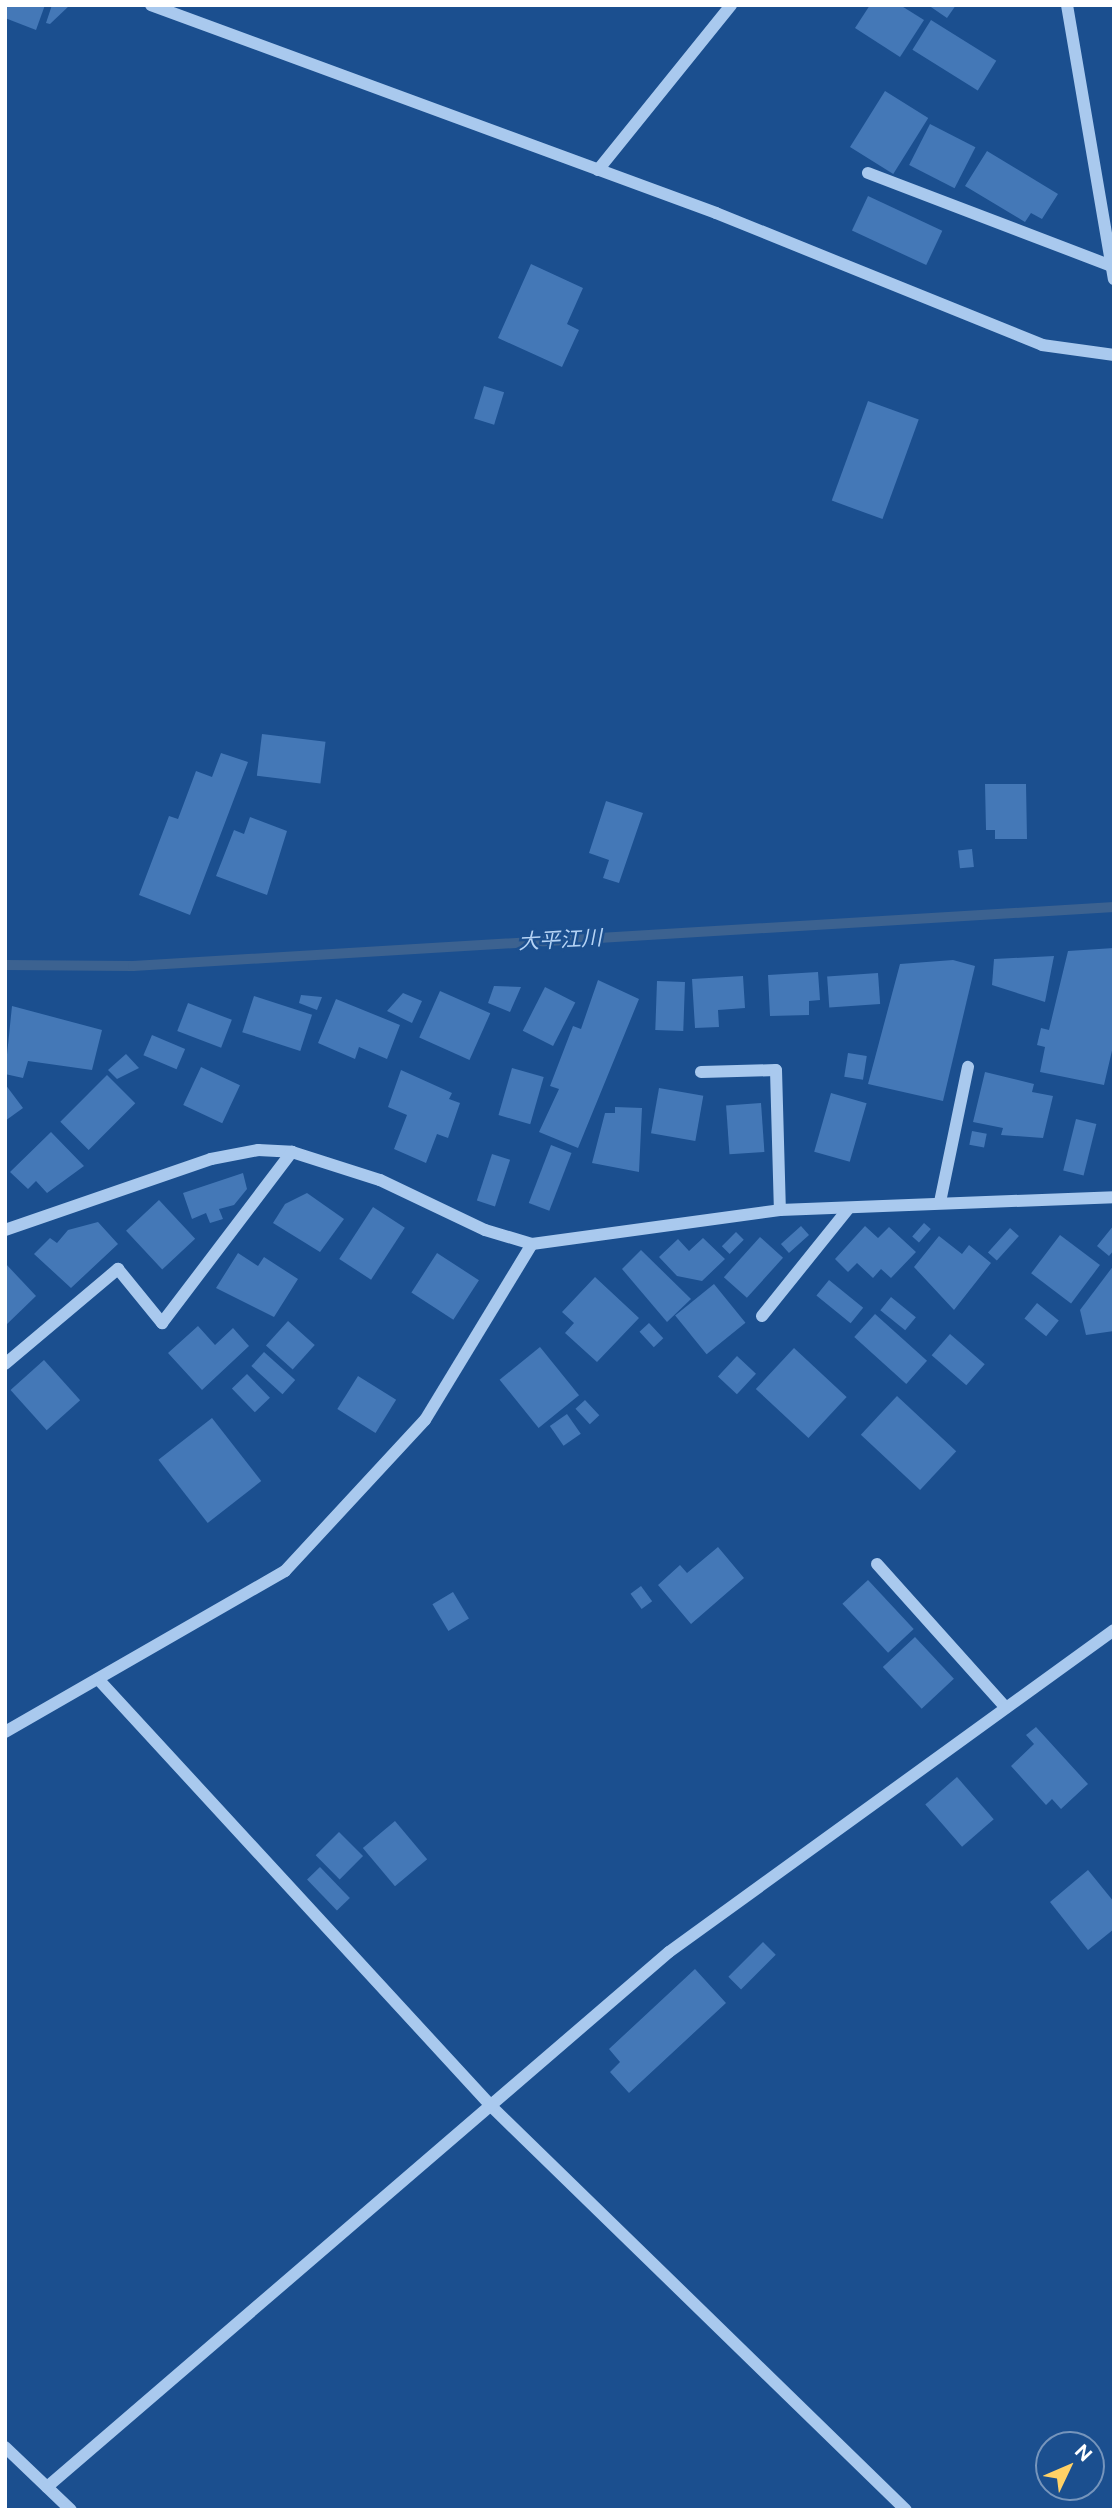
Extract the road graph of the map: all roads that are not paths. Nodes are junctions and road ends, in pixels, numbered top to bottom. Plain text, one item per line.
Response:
1 (151, 5) edge
2 (731, 5) edge
3 (1067, 5) edge
4 (598, 170) junction
5 (868, 173) dead end
6 (1113, 273) edge
7 (1114, 355) edge
8 (968, 1067) dead end
9 (701, 1072) dead end
10 (292, 1153) junction
11 (1114, 1197) edge
12 (940, 1202) junction
13 (848, 1209) junction
14 (780, 1210) junction
15 (5, 1230) edge
16 (532, 1244) junction
17 (762, 1316) dead end
18 (5, 1364) edge
19 (877, 1564) dead end
20 (1114, 1630) edge
21 (98, 1679) junction
22 (1006, 1708) junction
23 (5, 1732) edge
24 (493, 2108) junction
25 (5, 2447) edge
26 (47, 2487) junction
27 (71, 2510) edge
28 (906, 2510) edge

1 - 4 street
2 - 4 street
3 - 6 street
4 - 7 street
5 - 6 street
8 - 12 street
9 - 14 street
10 - 15 street
10 - 16 street
10 - 18 street
11 - 12 street
12 - 13 street
13 - 14 street
13 - 17 street
14 - 16 street
16 - 21 street
19 - 22 street
20 - 22 street
21 - 23 street
21 - 24 street
22 - 24 street
24 - 26 street
24 - 28 street
25 - 26 street
26 - 27 street

